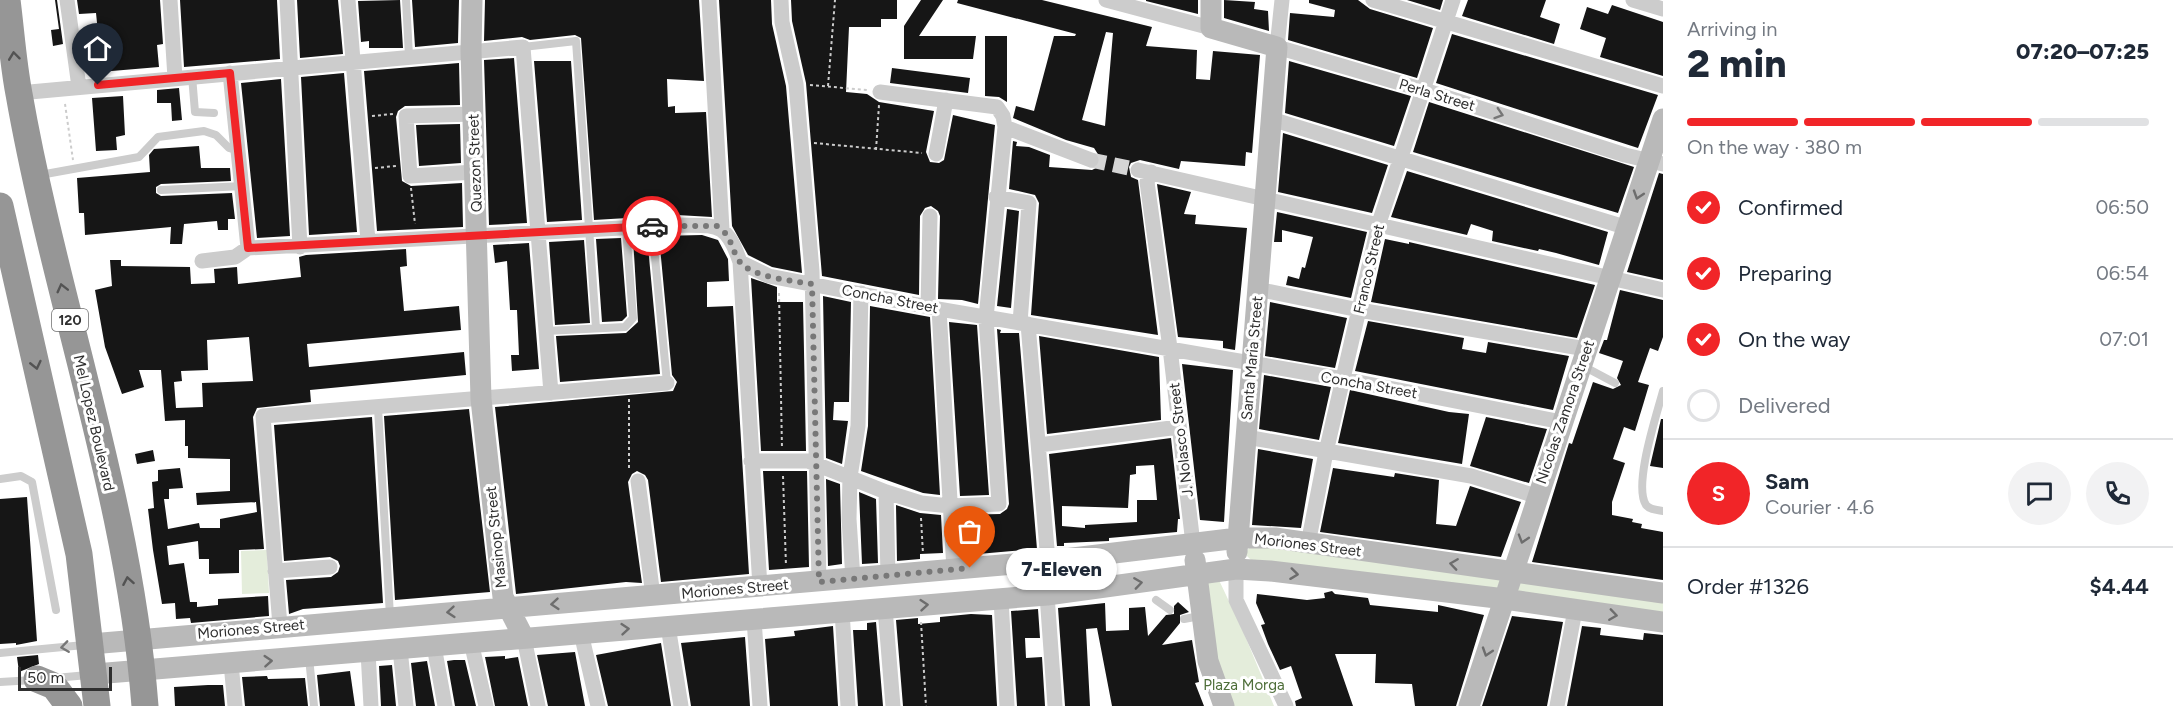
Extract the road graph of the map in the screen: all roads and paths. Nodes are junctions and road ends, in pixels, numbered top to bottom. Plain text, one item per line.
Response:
1 (8, 0) edge
2 (67, 0) edge
3 (171, 0) edge
4 (287, 0) edge
5 (348, 0) edge
6 (406, 0) edge
7 (472, 0) edge
8 (709, 0) edge
9 (781, 0) edge
10 (835, 0) edge
11 (1106, 0) edge
12 (1211, 0) edge
13 (1282, 0) edge
14 (1373, 0) edge
15 (1453, 0) edge
16 (1633, 0) edge
17 (1132, 4) edge
18 (1663, 9) edge
19 (1446, 21) junction
20 (1211, 28) junction
21 (523, 47) junction
22 (1276, 47) junction
23 (471, 50) junction
24 (409, 56) junction
25 (354, 61) junction
26 (290, 67) junction
27 (230, 73) junction
28 (192, 76) junction
29 (175, 78) junction
30 (796, 84) junction
31 (828, 86) junction
32 (1663, 86) edge
33 (79, 87) junction
34 (63, 89) junction
35 (1424, 90) junction
36 (880, 92) junction
37 (19, 93) junction
38 (946, 99) junction
39 (214, 113) dead end
40 (473, 114) junction
41 (357, 116) junction
42 (406, 116) junction
43 (1271, 119) junction
44 (1663, 119) edge
45 (1005, 127) junction
46 (802, 142) junction
47 (876, 150) junction
48 (240, 151) junction
49 (936, 154) joint
50 (1399, 159) junction
51 (1091, 160) tunnel mouth
52 (1656, 163) edge
53 (74, 169) junction
54 (360, 169) junction
55 (410, 171) junction
56 (476, 172) junction
57 (36, 176) junction
58 (243, 186) junction
59 (161, 190) dead end
60 (996, 197) junction
61 (1264, 197) junction
62 (0, 206) edge
63 (930, 216) dead end
64 (1379, 223) junction
65 (652, 226) junction
66 (626, 228) junction
67 (1628, 228) junction
68 (722, 229) junction
69 (590, 230) junction
70 (538, 232) junction
71 (477, 235) junction
72 (416, 239) junction
73 (368, 242) junction
74 (300, 246) junction
75 (248, 248) junction
76 (202, 261) dead end
77 (740, 262) junction
78 (1611, 278) junction
79 (812, 284) junction
80 (778, 288) dead end
81 (1257, 289) junction
82 (1663, 290) edge
83 (861, 293) junction
84 (933, 308) junction
85 (1359, 310) junction
86 (986, 318) junction
87 (1024, 324) junction
88 (596, 328) junction
89 (546, 331) junction
90 (1170, 348) junction
91 (1584, 357) junction
92 (1251, 365) junction
93 (1343, 379) junction
94 (667, 383) joint
95 (1615, 383) dead end
96 (628, 387) junction
97 (1663, 391) edge
98 (551, 393) junction
99 (481, 399) junction
100 (378, 408) junction
101 (1562, 422) junction
102 (1179, 427) junction
103 (1246, 437) junction
104 (1039, 445) junction
105 (1326, 453) junction
106 (782, 460) junction
107 (751, 461) junction
108 (817, 466) junction
109 (850, 477) junction
110 (0, 479) edge
111 (638, 481) joint
112 (886, 492) junction
113 (1536, 496) junction
114 (921, 503) junction
115 (950, 506) junction
116 (1663, 511) edge
117 (1238, 538) junction
118 (1193, 544) junction
119 (1308, 544) junction
120 (923, 559) dead end
121 (1048, 561) junction
122 (330, 567) dead end
123 (1236, 569) junction
124 (954, 570) junction
125 (275, 571) junction
126 (1512, 572) junction
127 (787, 573) dead end
128 (1196, 574) junction
129 (888, 576) junction
130 (853, 579) junction
131 (819, 582) junction
132 (760, 587) junction
133 (1663, 594) edge
134 (1047, 595) junction
135 (653, 596) junction
136 (1001, 599) junction
137 (1505, 599) junction
138 (1156, 600) dead end
139 (920, 605) junction
140 (509, 608) junction
141 (885, 608) junction
142 (1575, 609) junction
143 (56, 610) dead end
144 (1170, 610) dead end
145 (842, 611) junction
146 (390, 617) junction
147 (754, 619) junction
148 (1663, 622) edge
149 (280, 626) junction
150 (668, 626) junction
151 (581, 633) junction
152 (138, 638) junction
153 (524, 638) junction
154 (471, 642) junction
155 (92, 644) junction
156 (434, 646) junction
157 (400, 649) junction
158 (368, 652) junction
159 (0, 653) edge
160 (309, 658) junction
161 (231, 663) junction
162 (142, 671) junction
163 (95, 674) junction
164 (37, 679) junction
165 (0, 682) edge
166 (69, 706) edge
167 (97, 706) edge
168 (145, 706) edge
169 (235, 706) edge
170 (314, 706) edge
171 (371, 706) edge
172 (406, 706) edge
173 (445, 706) edge
174 (486, 706) edge
175 (538, 706) edge
176 (598, 706) edge
177 (681, 706) edge
178 (760, 706) edge
179 (848, 706) edge
180 (893, 706) edge
181 (926, 706) edge
182 (1007, 706) edge
183 (1055, 706) edge
184 (1224, 706) edge
185 (1286, 706) edge
186 (1469, 706) edge
187 (1557, 706) edge

37 -> 1 highway, Mel Lopez Boulevard / 120
2 - 33 street
3 - 29 street
4 - 26 street
5 - 25 street
6 - 24 lane
7 - 23 main road, Quezon Street
8 - 68 street
9 - 30 street
10 - 31 path
11 - 17 street
12 - 20 main road
13 - 22 street, Santa Maria Street
14 - 19 street
15 - 19 street, Franco Street
16 - 18 street
17 - 20 street
19 - 32 street
19 - 35 street, Franco Street
20 - 22 main road, Perla Street
21 - 23 street
21 - 69 lane
21 - 70 street
22 - 35 street, Perla Street
22 - 43 main road, Santa Maria Street
23 - 24 street
23 - 40 main road, Quezon Street
24 - 25 street
25 - 26 street
25 - 41 street
26 - 27 street
26 - 74 street
27 - 28 street
27 - 48 street
28 - 29 street
28 - 39 lane
29 - 33 street
30 - 31 path
30 - 46 street
31 - 36 path
33 - 34 street
34 - 37 street
34 - 53 path
35 - 50 street, Franco Street
35 -> 52 street, Perla Street
36 - 38 street
36 - 47 path
37 - 57 highway, Mel Lopez Boulevard / 120
38 - 45 street
38 - 49 street
40 - 42 street
40 - 56 main road, Quezon Street
41 - 42 path
41 - 54 street
42 - 55 street
43 - 50 street
43 - 61 main road, Santa Maria Street
44 - 52 main road, Nicolas Zamora Street
45 - 51 street
45 - 60 street
46 - 47 path
46 - 79 street
47 - 49 path
48 - 53 lane
48 - 58 street
50 - 64 street, Franco Street
50 - 67 street
52 -> 67 main road, Nicolas Zamora Street
53 - 57 lane
54 - 55 path
54 - 73 street
55 - 56 street
55 - 72 path
56 - 71 main road, Quezon Street
152 -> 57 highway, Mel Lopez Boulevard / 120
58 - 59 lane
58 - 75 street
60 - 86 street
60 - 87 street
61 - 64 street
61 - 81 main road, Santa Maria Street
61 - 90 street, J. Nolasco Street
62 -> 155 highway
63 - 84 street
64 - 78 street
64 - 85 street, Franco Street
65 - 66 street
65 - 68 street
65 - 94 lane
66 - 69 street
66 - 88 lane
67 - 78 main road, Nicolas Zamora Street
68 - 77 street
69 - 70 street
69 - 88 lane
70 - 71 street
70 - 89 street
71 - 72 street
71 - 99 main road, Quezon Street
72 - 73 street
73 - 74 street
74 - 75 street
75 - 76 street
77 - 79 street, Concha Street
77 - 107 street
78 - 82 street
78 - 91 main road, Nicolas Zamora Street
79 - 83 street, Concha Street
79 - 108 street
80 - 106 path
81 - 85 street
81 - 92 main road, Santa Maria Street
83 - 84 street, Concha Street
83 - 109 street
84 - 86 street, Concha Street
84 - 115 street
85 - 91 street
85 - 93 street, Franco Street
86 - 87 street, Concha Street
86 - 115 street
87 - 90 street, Concha Street
87 - 104 street
88 - 89 lane
89 - 98 street
90 - 92 street, Concha Street
90 - 102 street, J. Nolasco Street
91 - 95 lane
91 - 101 main road, Nicolas Zamora Street
92 - 93 street, Concha Street
92 - 103 main road, Santa Maria Street
93 - 101 street, Concha Street
93 - 105 street, Franco Street
94 - 96 street
96 - 98 street
96 - 111 path
97 - 116 lane
98 - 99 street
99 - 100 street
99 - 140 main road, Masinop Street
100 - 125 street
100 - 146 lane
101 - 113 main road, Nicolas Zamora Street
102 - 104 street
102 - 118 street, J. Nolasco Street
103 - 105 street
103 - 117 main road, Santa Maria Street
104 - 121 street
105 - 113 street
105 - 119 street, Franco Street
106 - 107 street
106 - 108 street
106 - 127 path
107 - 132 street
108 - 109 street
108 - 131 street
109 - 112 street
109 - 130 street
110 - 143 lane
111 - 135 street
112 - 114 street
112 - 129 street
113 -> 126 main road, Nicolas Zamora Street
114 - 115 street
114 - 120 path
115 - 124 street
117 - 118 main road, Moriones Street
117 - 119 main road, Moriones Street
117 - 123 main road, Santa Maria Street
118 - 121 main road, Moriones Street
118 - 128 main road, J. Nolasco Street
126 -> 119 main road, Moriones Street
121 - 124 main road, Moriones Street
122 - 125 street
123 - 128 main road, Moriones Street
123 -> 137 main road, Moriones Street
123 - 185 street, Santa Maria Street
124 - 129 main road, Moriones Street
125 - 149 street
126 - 133 main road, Moriones Street
126 - 137 main road, Nicolas Zamora Street
134 -> 128 main road, Moriones Street
128 - 184 main road, J. Nolasco Street
129 - 130 main road, Moriones Street
130 - 131 main road, Moriones Street
131 - 132 main road, Moriones Street
132 - 135 main road, Moriones Street
134 - 136 main road, Moriones Street
134 - 183 street
135 -> 140 main road, Moriones Street
139 -> 136 main road, Moriones Street
136 - 182 street
137 - 142 main road, Moriones Street
137 -> 186 main road, Nicolas Zamora Street
138 - 144 lane
139 - 141 main road, Moriones Street
139 - 181 path
140 -> 146 main road, Moriones Street
140 - 153 main road, Masinop Street
141 - 145 main road, Moriones Street
141 - 180 street
142 -> 148 main road, Moriones Street
142 - 187 street
145 - 147 main road, Moriones Street
145 - 179 street
146 - 149 main road, Moriones Street
147 - 150 main road, Moriones Street
147 - 178 street
149 - 152 main road, Moriones Street
151 -> 150 main road, Moriones Street
150 - 177 street
151 - 153 main road, Moriones Street
151 - 176 street
152 - 155 main road, Moriones Street
152 - 162 highway, Mel Lopez Boulevard / 120
153 - 154 main road, Moriones Street
153 - 175 street, Masinop Street
154 - 156 main road, Moriones Street
154 - 174 street
155 -> 159 lane
155 - 163 highway
156 - 157 main road, Moriones Street
156 - 173 street
157 - 158 main road, Moriones Street
157 - 172 street
158 - 160 main road, Moriones Street
158 - 171 street
161 -> 160 main road, Moriones Street
160 - 170 lane
161 - 162 main road, Moriones Street
161 - 169 street
162 - 163 main road, Moriones Street
162 - 168 highway, Mel Lopez Boulevard / 120
163 - 164 lane
163 - 167 highway
164 - 165 lane
164 - 166 highway

